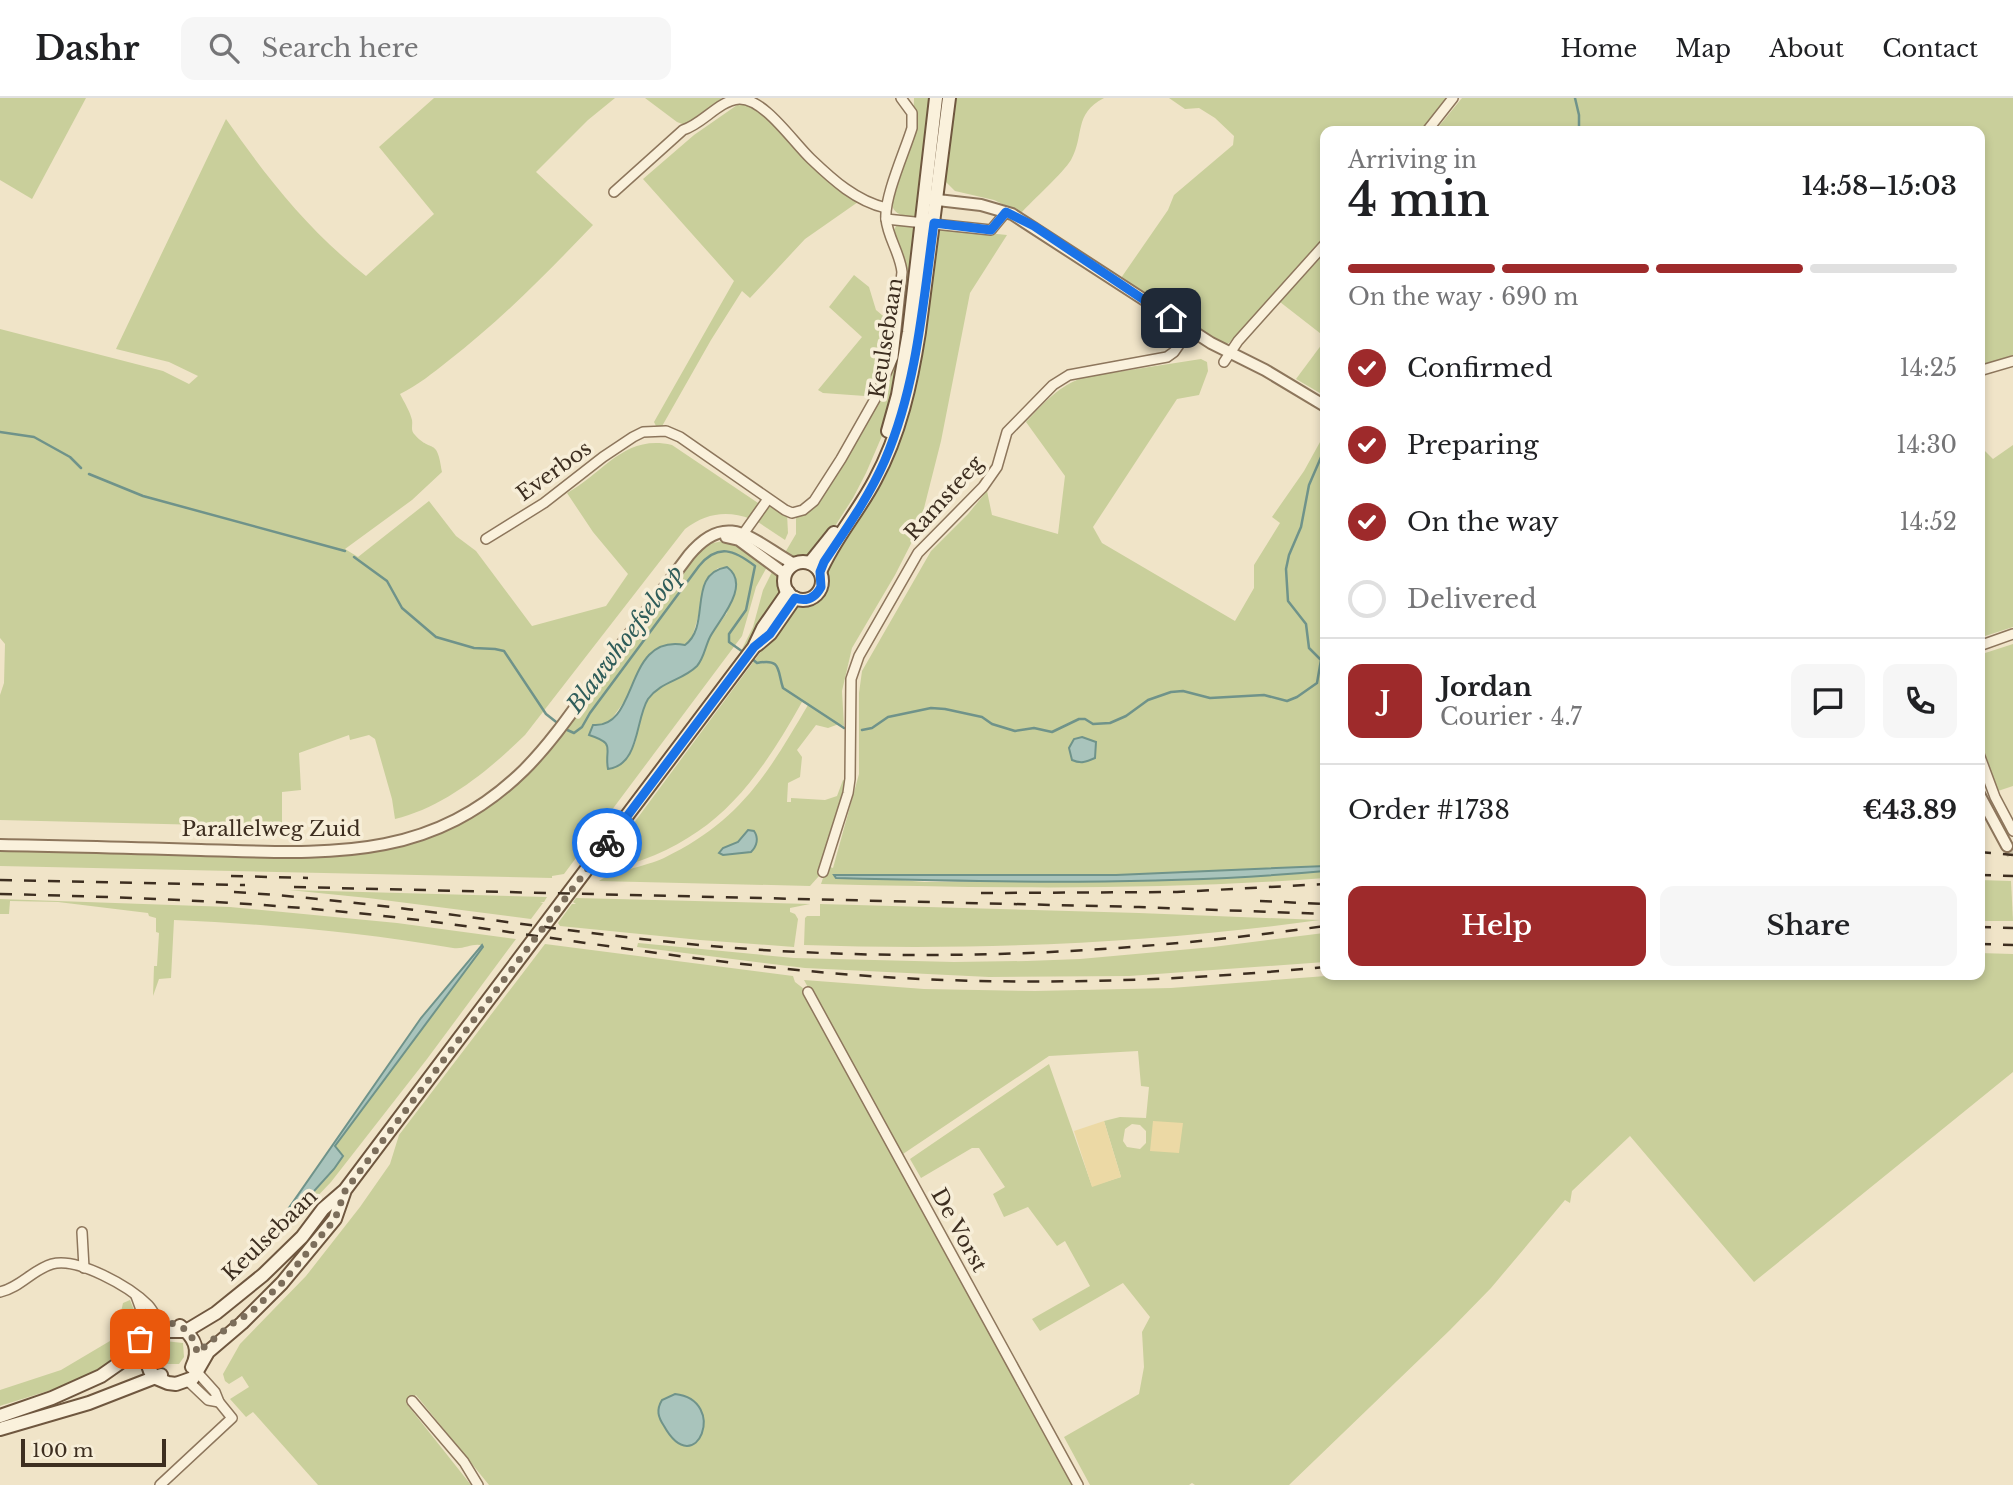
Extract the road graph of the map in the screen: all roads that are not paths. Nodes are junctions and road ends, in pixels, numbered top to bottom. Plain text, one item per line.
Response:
1 (901, 98) edge
2 (936, 98) edge
3 (949, 98) edge
4 (1453, 98) edge
5 (1431, 126) edge
6 (614, 192) dead end
7 (931, 199) junction
8 (886, 208) junction
9 (1006, 212) junction
10 (886, 219) junction
11 (928, 223) junction
12 (1320, 250) edge
13 (1189, 329) junction
14 (1227, 358) junction
15 (2013, 361) edge
16 (1985, 369) edge
17 (1320, 402) edge
18 (768, 499) junction
19 (741, 537) junction
20 (486, 539) dead end
21 (815, 568) junction
22 (790, 569) junction
23 (791, 595) junction
24 (2013, 634) edge
25 (1985, 644) edge
26 (1985, 770) edge
27 (1985, 805) edge
28 (2013, 831) edge
29 (0, 845) edge
30 (2007, 846) dead end
31 (823, 872) dead end
32 (808, 992) dead end
33 (345, 1191) junction
34 (82, 1232) dead end
35 (85, 1268) junction
36 (0, 1292) edge
37 (183, 1328) junction
38 (153, 1330) junction
39 (141, 1350) junction
40 (196, 1366) junction
41 (158, 1378) junction
42 (412, 1401) dead end
43 (0, 1416) edge
44 (0, 1429) edge
45 (160, 1485) edge
46 (478, 1485) edge
47 (1078, 1485) edge

1 - 8 street
2 - 7 main road, Keulsebaan
3 - 7 main road, Keulsebaan
4 - 5 street
6 - 8 street
7 - 9 street
7 - 11 main road, Keulsebaan
8 - 10 street
9 - 11 street
9 - 13 street
10 - 11 street
10 - 18 street
11 - 21 main road, Keulsebaan
12 - 14 street
13 - 14 street
13 - 31 street, Ramsteeg
14 - 17 street
15 - 16 street
18 - 19 street
18 - 20 street, Everbos
19 - 22 street, Parallelweg Zuid
19 - 29 street, Parallelweg Zuid
21 - 22 main road
21 - 23 main road
22 - 23 main road
23 - 33 main road, Keulsebaan
24 - 25 street
26 - 28 street
27 - 30 street
32 - 47 street, De Vorst
33 - 37 main road, Keulsebaan
33 - 40 main road, Keulsebaan
34 - 35 street
35 - 36 street
35 - 38 street
37 - 38 main road
37 - 40 main road
38 - 39 main road
39 - 41 main road
39 - 43 main road
40 - 41 main road
40 - 45 street
41 - 44 main road
42 - 46 street

